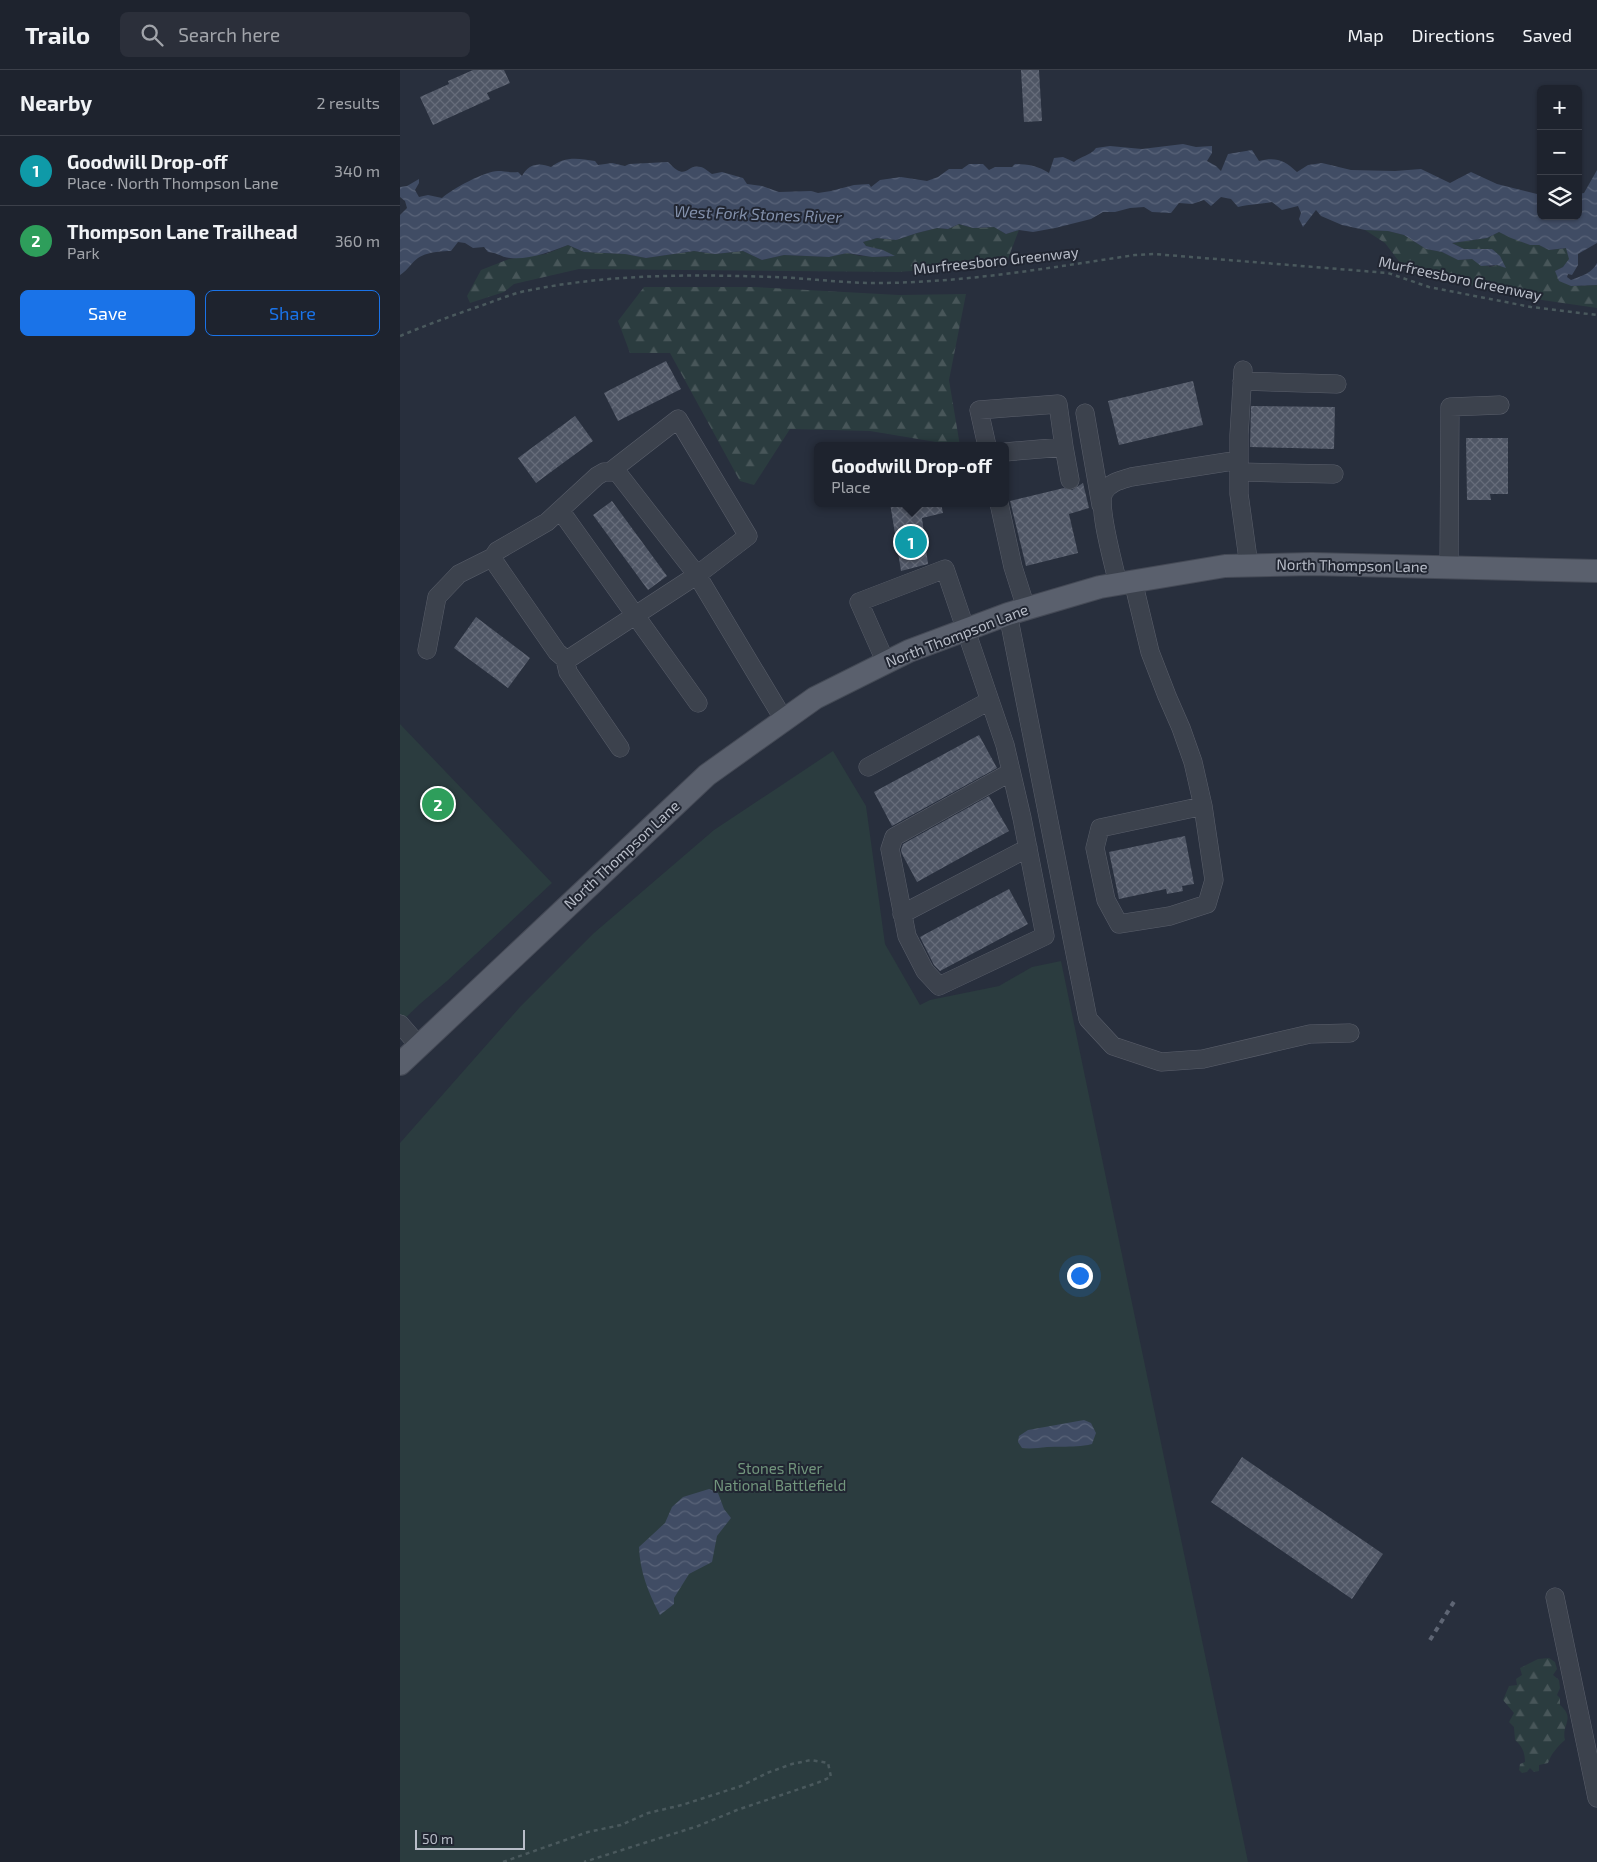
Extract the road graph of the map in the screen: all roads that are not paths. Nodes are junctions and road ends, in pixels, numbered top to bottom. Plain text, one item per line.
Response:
1 (1337, 384) dead end
2 (1500, 405) dead end
3 (1086, 412) dead end
4 (986, 442) edge
5 (1064, 447) junction
6 (1009, 452) edge
7 (1239, 466) junction
8 (611, 471) junction
9 (1334, 474) dead end
10 (1070, 480) dead end
11 (1101, 506) junction
12 (1000, 507) edge
13 (560, 510) junction
14 (493, 556) junction
15 (1249, 566) junction
16 (1449, 567) junction
17 (1597, 570) edge
18 (697, 575) junction
19 (1125, 582) junction
20 (1017, 611) junction
21 (636, 615) junction
22 (965, 630) junction
23 (427, 650) dead end
24 (565, 658) junction
25 (886, 663) junction
26 (989, 700) junction
27 (698, 703) dead end
28 (784, 720) junction
29 (620, 748) dead end
30 (868, 767) dead end
31 (1011, 772) junction
32 (1203, 806) junction
33 (1028, 848) junction
34 (902, 914) junction
35 (400, 1024) edge
36 (1350, 1033) dead end
37 (419, 1046) junction
38 (400, 1064) edge
39 (1555, 1597) dead end
40 (1597, 1798) edge

1 - 7 lane
2 - 16 lane
3 - 11 lane
4 - 5 lane
5 - 6 lane
5 - 10 lane
7 - 9 lane
7 - 11 lane
7 - 15 lane
8 - 13 lane
8 - 18 lane
8 - 18 lane
11 - 19 lane
12 - 20 lane
13 - 14 lane
13 - 21 lane
14 - 23 lane
14 - 24 lane
15 - 16 main road, North Thompson Lane
15 - 19 main road, North Thompson Lane
16 - 17 main road, North Thompson Lane
18 - 21 lane
18 - 28 lane
19 - 20 main road, North Thompson Lane
19 - 32 lane
20 - 22 main road, North Thompson Lane
20 - 36 lane
21 - 24 lane
21 - 27 lane
22 - 25 main road, North Thompson Lane
22 - 25 lane
22 - 26 lane
24 - 29 lane
25 - 28 main road, North Thompson Lane
26 - 30 lane
26 - 31 lane
28 - 37 main road, North Thompson Lane
31 - 33 lane
31 - 34 lane
32 - 32 lane
33 - 34 lane
33 - 34 lane
35 - 37 lane
37 - 38 main road, North Thompson Lane
39 - 40 lane

